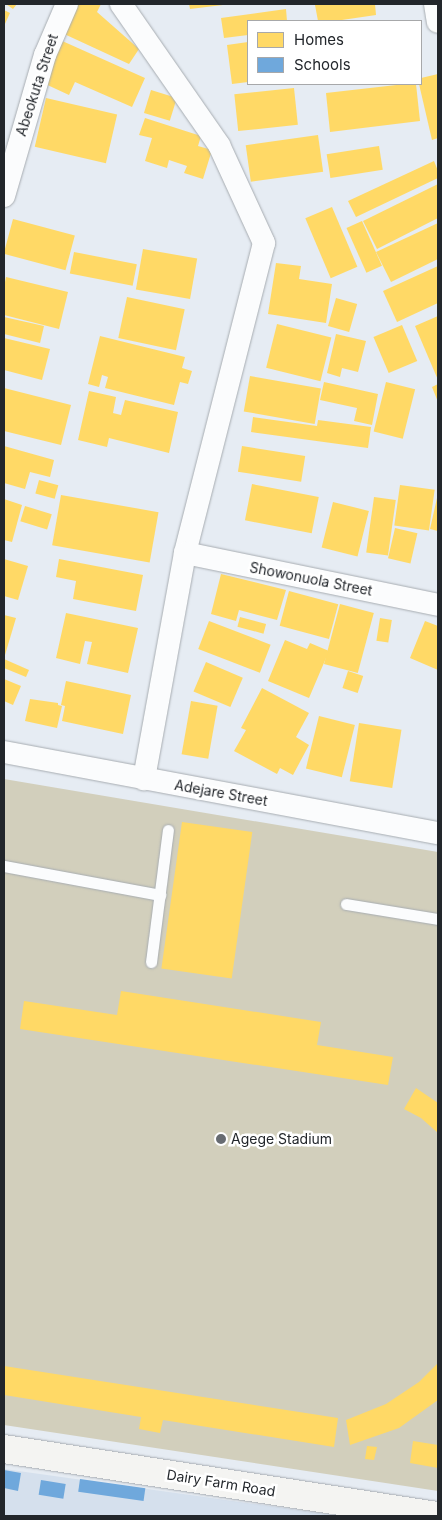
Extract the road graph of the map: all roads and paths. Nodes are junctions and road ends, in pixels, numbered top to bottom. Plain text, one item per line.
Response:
1 (67, 4) edge
2 (120, 4) edge
3 (435, 4) edge
4 (438, 22) edge
5 (4, 196) edge
6 (185, 553) junction
7 (438, 605) edge
8 (4, 752) edge
9 (144, 779) junction
10 (168, 830) dead end
11 (438, 833) edge
12 (4, 866) edge
13 (160, 895) junction
14 (346, 904) dead end
15 (438, 920) edge
16 (151, 962) dead end
17 (4, 1449) edge
18 (438, 1516) edge

1 - 5 street, Abeokuta Street
2 - 6 street
3 - 4 street
6 - 7 street, Showonuola Street
6 - 9 street
8 - 9 street, Adejare Street
9 - 11 street, Adejare Street
10 - 13 lane
12 - 13 lane
13 - 16 lane
14 - 15 lane
17 - 18 main road, Dairy Farm Road

